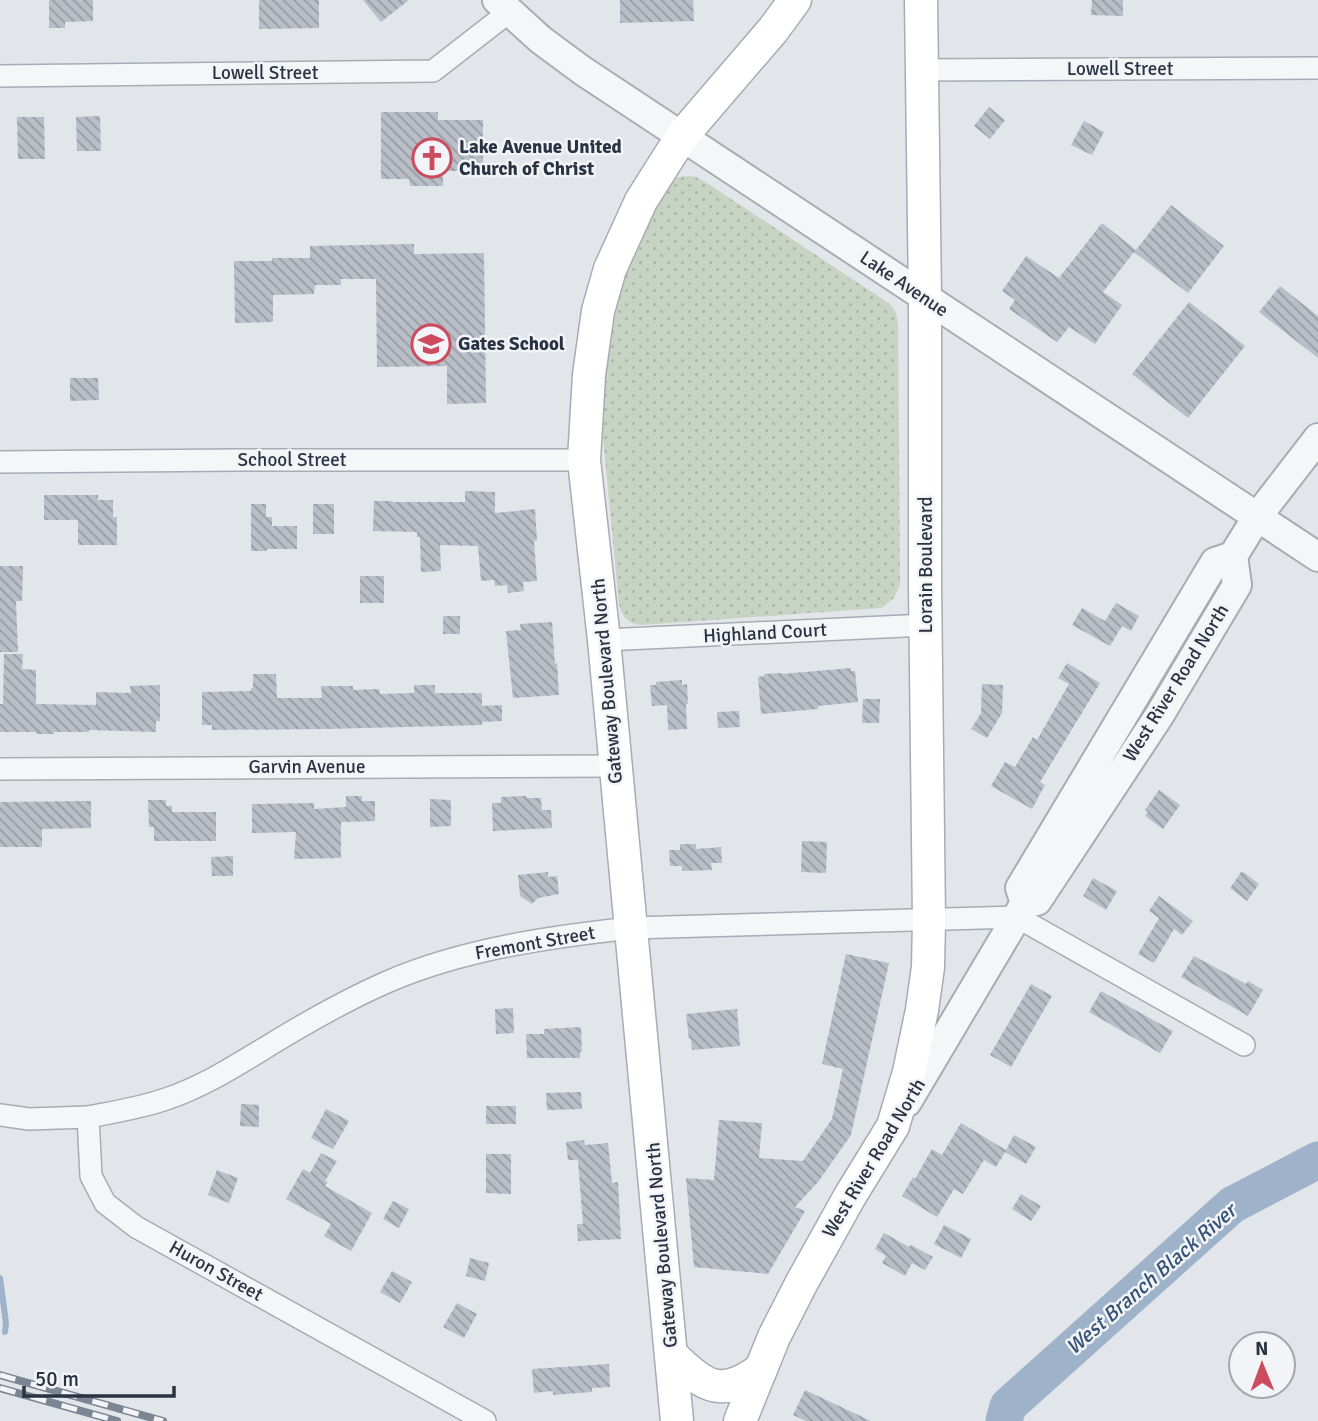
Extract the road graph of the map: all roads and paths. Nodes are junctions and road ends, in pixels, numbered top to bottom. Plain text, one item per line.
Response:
1 (795, 0) edge
2 (921, 0) edge
3 (503, 6) edge
4 (1318, 68) edge
5 (922, 70) junction
6 (0, 76) edge
7 (682, 136) junction
8 (926, 298) junction
9 (1318, 439) edge
10 (584, 460) junction
11 (0, 462) edge
12 (1257, 517) junction
13 (1318, 557) edge
14 (926, 625) junction
15 (604, 640) junction
16 (615, 766) junction
17 (0, 769) edge
18 (1021, 910) junction
19 (929, 921) junction
20 (631, 928) junction
21 (1244, 1045) dead end
22 (0, 1115) edge
23 (88, 1118) junction
24 (893, 1126) junction
25 (672, 1355) junction
26 (761, 1369) junction
27 (485, 1421) edge
28 (677, 1421) edge
29 (740, 1421) edge

1 - 7 main road, Gateway Boulevard North
2 - 5 main road, Lorain Boulevard
3 - 6 street, Lowell Street
3 - 7 street, Lake Avenue
4 - 5 street, Lowell Street
5 - 8 main road, Lorain Boulevard
7 - 8 street, Lake Avenue
7 - 10 main road, Gateway Boulevard North
8 - 12 street, Lake Avenue
8 - 14 main road, Lorain Boulevard
9 - 12 street, West River Road North
10 - 11 street, School Street
10 - 15 main road, Gateway Boulevard North
12 - 13 street, Lake Avenue
12 - 18 street, West River Road North
14 - 15 street, Highland Court
14 - 19 main road, Lorain Boulevard
15 - 16 main road, Gateway Boulevard North
16 - 17 street, Garvin Avenue
16 - 20 main road, Gateway Boulevard North
18 - 19 street, Fremont Street
18 - 21 street
18 - 24 street, West River Road North
19 - 20 street, Fremont Street
19 - 24 main road, Lorain Boulevard
20 - 23 street, Fremont Street
20 - 25 main road, Gateway Boulevard North
22 - 23 street
23 - 27 street, Huron Street
24 - 26 main road, West River Road North
25 - 26 main road
25 - 28 main road, Gateway Boulevard North
26 - 29 main road, West River Road North

